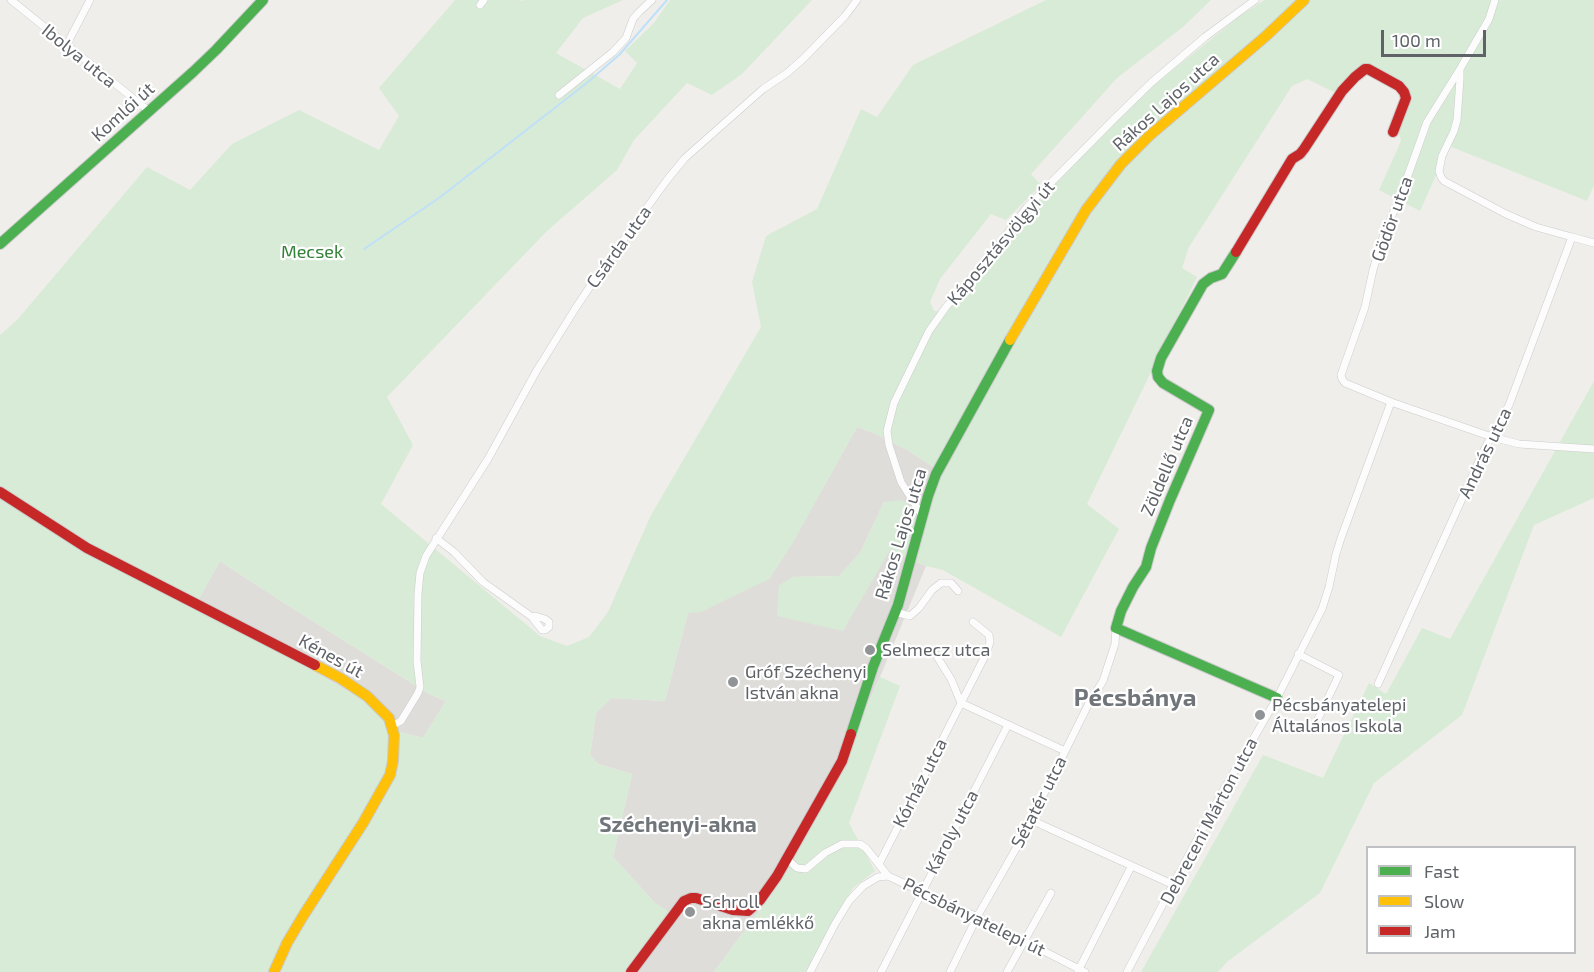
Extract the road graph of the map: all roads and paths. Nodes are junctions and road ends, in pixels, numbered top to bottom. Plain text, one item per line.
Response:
1 (10, 0) edge
2 (90, 0) edge
3 (263, 0) edge
4 (652, 0) edge
5 (857, 0) edge
6 (1255, 0) edge
7 (1304, 0) edge
8 (1495, 0) edge
9 (66, 46) junction
10 (1460, 69) junction
11 (559, 95) dead end
12 (149, 111) junction
13 (1393, 132) dead end
14 (1572, 237) junction
15 (1594, 243) edge
16 (0, 244) edge
17 (1391, 402) junction
18 (1492, 437) junction
19 (1594, 449) edge
20 (0, 492) edge
21 (923, 517) junction
22 (436, 538) junction
23 (958, 591) dead end
24 (895, 612) junction
25 (532, 617) dead end
26 (973, 622) dead end
27 (1116, 628) junction
28 (936, 654) dead end
29 (1298, 654) junction
30 (1378, 684) dead end
31 (1276, 698) junction
32 (961, 703) junction
33 (1317, 721) dead end
34 (1008, 725) junction
35 (392, 726) junction
36 (1065, 751) junction
37 (1031, 820) junction
38 (787, 859) junction
39 (879, 864) junction
40 (1131, 867) junction
41 (888, 876) junction
42 (1174, 885) junction
43 (921, 891) junction
44 (1051, 893) dead end
45 (977, 917) junction
46 (1024, 942) junction
47 (812, 971) edge
48 (1080, 971) edge
49 (274, 972) edge
50 (631, 972) edge
51 (881, 972) edge
52 (950, 972) edge
53 (1007, 972) edge
54 (1127, 972) edge

1 - 9 street, Ibolya utca
2 - 9 street
3 - 12 street, Komlói út
4 - 11 street
5 - 22 street, Csárda utca
6 - 21 street, Káposztásvölgyi út
7 - 21 street, Rákos Lajos utca
8 - 10 street, Gödör utca
9 - 12 street, Ibolya utca
10 - 14 street
10 - 17 street, Gödör utca
12 - 16 street, Komlói út
13 - 27 street, Zöldellő utca
14 - 15 street
14 - 18 street, András utca
17 - 18 street
17 - 29 street, Debreceni Márton utca
18 - 19 street
18 - 30 street, András utca
20 - 35 street, Kénes út
21 - 24 street, Rákos Lajos utca
22 - 25 street
22 - 35 street, Csárda utca
23 - 24 street
24 - 38 street, Rákos Lajos utca
26 - 32 street
27 - 31 street
27 - 36 street, Sétatér utca
28 - 32 street
29 - 31 street, Debreceni Márton utca
29 - 33 street
31 - 42 street, Debreceni Márton utca
32 - 34 street
32 - 39 street, Kórház utca
34 - 36 street
34 - 43 street, Károly utca
35 - 49 street
36 - 37 street, Sétatér utca
37 - 40 street
37 - 45 street, Sétatér utca
38 - 39 street
38 - 50 street, Rákos Lajos utca
39 - 41 street
40 - 42 street
40 - 48 street
41 - 43 street, Pécsbányatelepi út
41 - 47 street, Pécsbányatelepi út
42 - 54 street, Debreceni Márton utca
43 - 45 street, Pécsbányatelepi út
43 - 51 street, Károly utca
44 - 46 street
45 - 46 street, Pécsbányatelepi út
45 - 52 street, Sétatér utca
46 - 48 street, Pécsbányatelepi út
46 - 53 street

